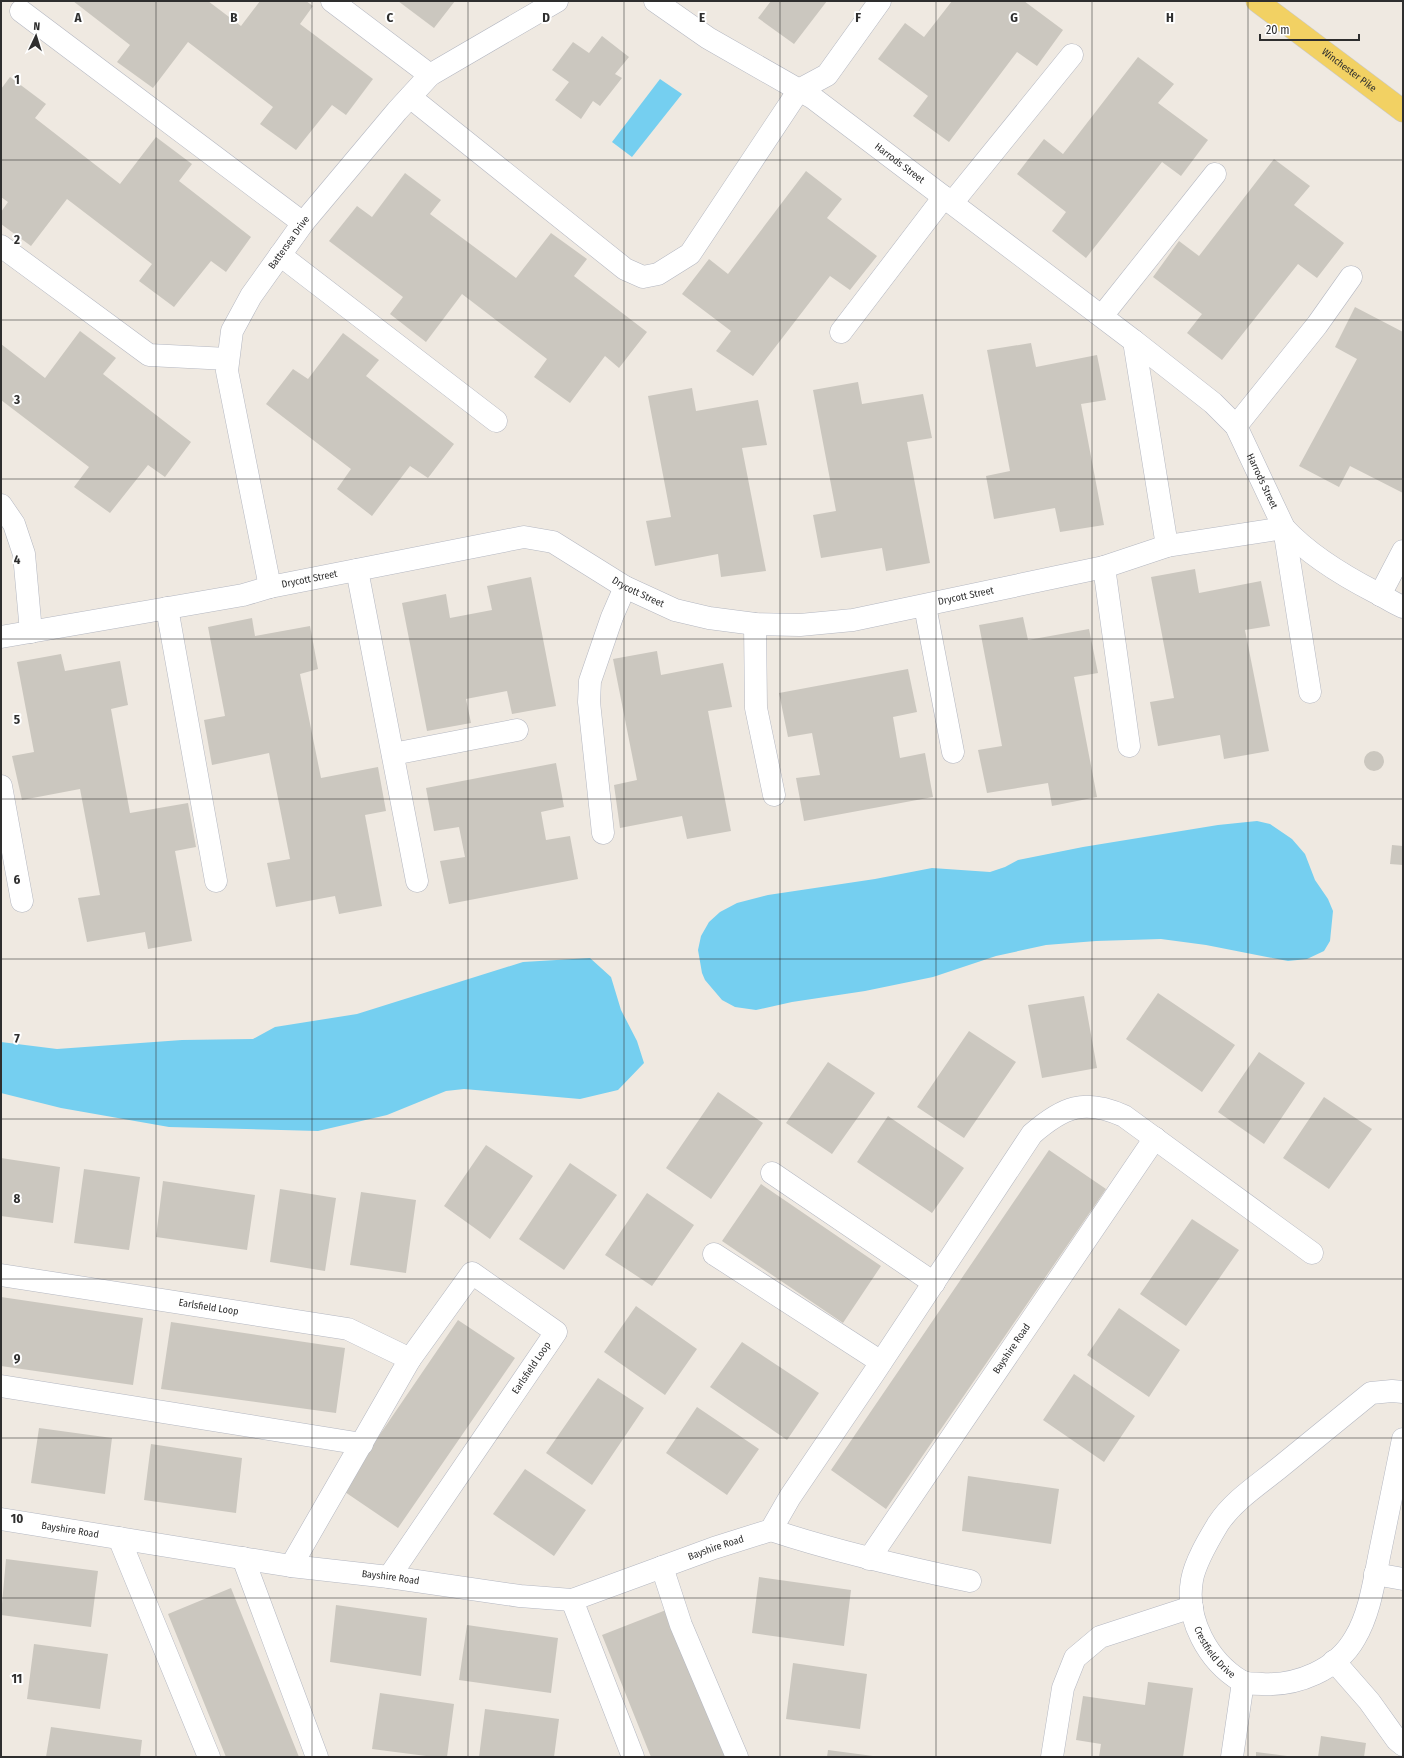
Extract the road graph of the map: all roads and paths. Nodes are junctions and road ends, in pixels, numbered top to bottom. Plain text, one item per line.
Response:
1 (332, 1) edge
2 (557, 1) edge
3 (880, 1) edge
4 (1257, 1) edge
5 (665, 4) edge
6 (21, 11) dead end
7 (1072, 55) dead end
8 (430, 75) junction
9 (799, 90) junction
10 (410, 96) junction
11 (1403, 111) edge
12 (1215, 174) dead end
13 (948, 200) junction
14 (303, 223) junction
15 (1, 246) edge
16 (280, 254) junction
17 (1350, 277) dead end
18 (1102, 316) junction
19 (841, 332) dead end
20 (1134, 341) junction
21 (228, 359) junction
22 (496, 421) dead end
23 (1236, 426) junction
24 (1, 505) edge
25 (1284, 528) junction
26 (1167, 546) junction
27 (1403, 551) edge
28 (1104, 567) junction
29 (357, 570) junction
30 (270, 587) junction
31 (625, 587) junction
32 (1380, 595) junction
33 (925, 606) junction
34 (1403, 607) edge
35 (167, 608) junction
36 (755, 624) junction
37 (31, 632) junction
38 (1, 637) edge
39 (1310, 692) dead end
40 (517, 730) dead end
41 (1129, 746) dead end
42 (953, 752) dead end
43 (393, 754) junction
44 (1, 786) edge
45 (774, 795) dead end
46 (603, 833) dead end
47 (216, 881) dead end
48 (417, 881) dead end
49 (22, 901) dead end
50 (1155, 1138) junction
51 (772, 1174) dead end
52 (1312, 1253) dead end
53 (714, 1254) dead end
54 (1, 1275) edge
55 (934, 1283) junction
56 (410, 1359) junction
57 (881, 1362) junction
58 (1, 1386) edge
59 (1403, 1392) edge
60 (1403, 1439) edge
61 (362, 1444) junction
62 (1, 1519) edge
63 (771, 1530) junction
64 (119, 1538) junction
65 (244, 1558) junction
66 (869, 1559) junction
67 (291, 1566) junction
68 (662, 1567) junction
69 (1375, 1574) junction
70 (389, 1576) junction
71 (1403, 1579) edge
72 (970, 1581) dead end
73 (572, 1600) junction
74 (1192, 1607) junction
75 (1334, 1661) junction
76 (1242, 1682) junction
77 (1403, 1745) edge
78 (209, 1757) edge
79 (317, 1757) edge
80 (633, 1757) edge
81 (737, 1757) edge
82 (1052, 1757) edge
83 (1232, 1757) edge

1 - 8 street
2 - 8 street, Battersea Drive
3 - 9 street
4 - 11 main road, Winchester Pike
5 - 9 street, Harrods Street
6 - 14 street
7 - 13 street
8 - 10 street, Battersea Drive
9 - 10 street
9 - 13 street, Harrods Street
10 - 14 street, Battersea Drive
12 - 18 street
13 - 18 street, Harrods Street
13 - 19 street
14 - 16 street, Battersea Drive
15 - 21 street
16 - 21 street, Battersea Drive
16 - 22 street
17 - 23 street
18 - 20 street, Harrods Street
20 - 23 street, Harrods Street
20 - 26 street
21 - 30 street, Battersea Drive
23 - 25 street, Harrods Street
24 - 37 street
25 - 26 street, Drycott Street
25 - 32 street, Harrods Street
25 - 39 street
26 - 28 street, Drycott Street
27 - 32 street
28 - 33 street, Drycott Street
28 - 41 street
29 - 30 street, Drycott Street
29 - 31 street, Drycott Street
29 - 43 street
30 - 35 street, Drycott Street
31 - 36 street, Drycott Street
31 - 46 street
32 - 34 street, Harrods Street
33 - 36 street, Drycott Street
33 - 42 street
35 - 37 street, Drycott Street
35 - 47 street
36 - 45 street
37 - 38 street, Drycott Street
40 - 43 street
43 - 48 street
44 - 49 street
50 - 52 street
50 - 55 street
50 - 66 street, Bayshire Road
51 - 55 street
53 - 57 street
54 - 56 street, Earlsfield Loop
55 - 57 street
56 - 61 street, Earlsfield Loop
56 - 70 street, Earlsfield Loop
57 - 63 street
58 - 61 street
59 - 74 street, Crestfield Drive
60 - 69 street, Crestfield Drive
61 - 67 street, Earlsfield Loop
62 - 64 street, Bayshire Road
63 - 66 street
63 - 68 street, Bayshire Road
64 - 65 street, Bayshire Road
64 - 78 street
65 - 67 street, Bayshire Road
65 - 79 street
66 - 72 street
67 - 70 street, Bayshire Road
68 - 73 street, Bayshire Road
68 - 81 street
69 - 71 street
69 - 75 street, Crestfield Drive
70 - 73 street, Bayshire Road
73 - 80 street
74 - 76 street, Crestfield Drive
74 - 82 street
75 - 76 street, Crestfield Drive
75 - 77 street
76 - 83 street

